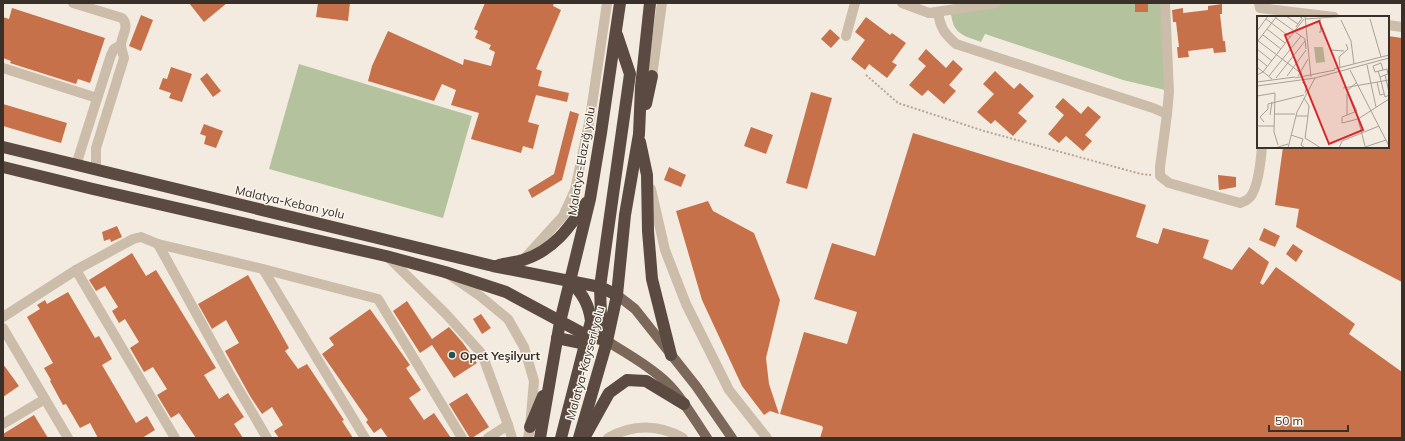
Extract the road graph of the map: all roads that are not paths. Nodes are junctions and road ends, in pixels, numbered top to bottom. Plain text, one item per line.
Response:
1 (73, 3) edge
2 (607, 3) edge
3 (620, 3) edge
4 (650, 3) edge
5 (662, 3) edge
6 (855, 3) edge
7 (902, 3) edge
8 (996, 3) edge
9 (1165, 3) edge
10 (1260, 9) edge
11 (929, 13) junction
12 (1325, 16) edge
13 (1389, 25) edge
14 (1402, 27) edge
15 (616, 33) junction
16 (846, 36) dead end
17 (121, 45) junction
18 (3, 68) edge
19 (652, 76) joint
20 (97, 98) junction
21 (1166, 114) junction
22 (639, 134) junction
23 (3, 147) edge
24 (1262, 148) edge
25 (76, 165) junction
26 (3, 167) edge
27 (96, 170) junction
28 (647, 175) junction
29 (590, 199) junction
30 (158, 244) junction
31 (386, 256) junction
32 (523, 260) junction
33 (492, 266) junction
34 (263, 269) junction
35 (76, 270) junction
36 (445, 272) junction
37 (619, 278) junction
38 (570, 281) junction
39 (601, 281) junction
40 (618, 295) junction
41 (3, 317) edge
42 (560, 322) junction
43 (3, 328) edge
44 (557, 338) junction
45 (587, 340) junction
46 (607, 341) junction
47 (671, 355) junction
48 (550, 380) junction
49 (45, 399) junction
50 (684, 404) junction
51 (3, 424) edge
52 (508, 425) junction
53 (529, 432) edge
54 (68, 438) edge
55 (174, 438) edge
56 (267, 438) edge
57 (364, 438) edge
58 (462, 438) edge
59 (488, 438) edge
60 (512, 438) edge
61 (540, 438) edge
62 (561, 438) edge
63 (579, 438) edge
64 (584, 438) edge
65 (608, 438) edge
66 (683, 438) edge
67 (707, 438) edge
68 (732, 438) edge
69 (767, 438) edge

1 - 17 street
2 - 32 street
3 - 15 highway, Malatya-Elazığ yolu
4 - 22 highway
5 - 19 street
6 - 16 street
7 - 11 street
8 - 11 street
9 - 21 street
10 - 12 street
11 - 21 street
13 - 14 street
15 - 29 highway, Malatya-Elazığ yolu
15 - 39 highway
17 - 20 street
17 - 27 street
18 - 20 street
19 - 22 highway
20 - 25 street
21 - 24 street
22 - 28 highway
22 - 37 highway
23 - 25 highway, Malatya-Keban yolu
25 - 27 highway, Malatya-Keban yolu
26 - 31 highway
27 - 33 highway, Malatya-Keban yolu
28 - 47 highway
28 - 69 street
29 - 32 highway
29 - 38 highway, Malatya-Elazığ yolu
30 - 34 street
30 - 35 street
30 - 56 street
31 - 36 highway
31 - 52 street
32 - 33 highway
33 - 38 highway, Malatya-Keban yolu
34 - 57 street
34 - 58 street
35 - 41 street
35 - 55 street
36 - 42 highway
36 - 53 street
37 - 39 highway
37 - 40 highway
38 - 39 highway, Malatya-Keban yolu
38 - 42 highway, Malatya-Elazığ yolu
38 - 45 highway
39 - 40 highway
39 - 46 highway
40 - 46 highway, Malatya-Kayseri yolu
40 - 47 main road
42 - 44 highway, Malatya-Elazığ yolu
42 - 45 highway
43 - 49 street
44 - 45 highway
44 - 48 highway, Malatya-Elazığ yolu
45 - 46 highway
45 - 62 highway
46 - 50 main road
46 - 63 highway, Malatya-Kayseri yolu
47 - 68 main road
48 - 53 highway
48 - 61 highway
49 - 51 street
49 - 54 street
50 - 64 highway
50 - 67 main road
52 - 59 street
52 - 60 street
65 - 66 street

